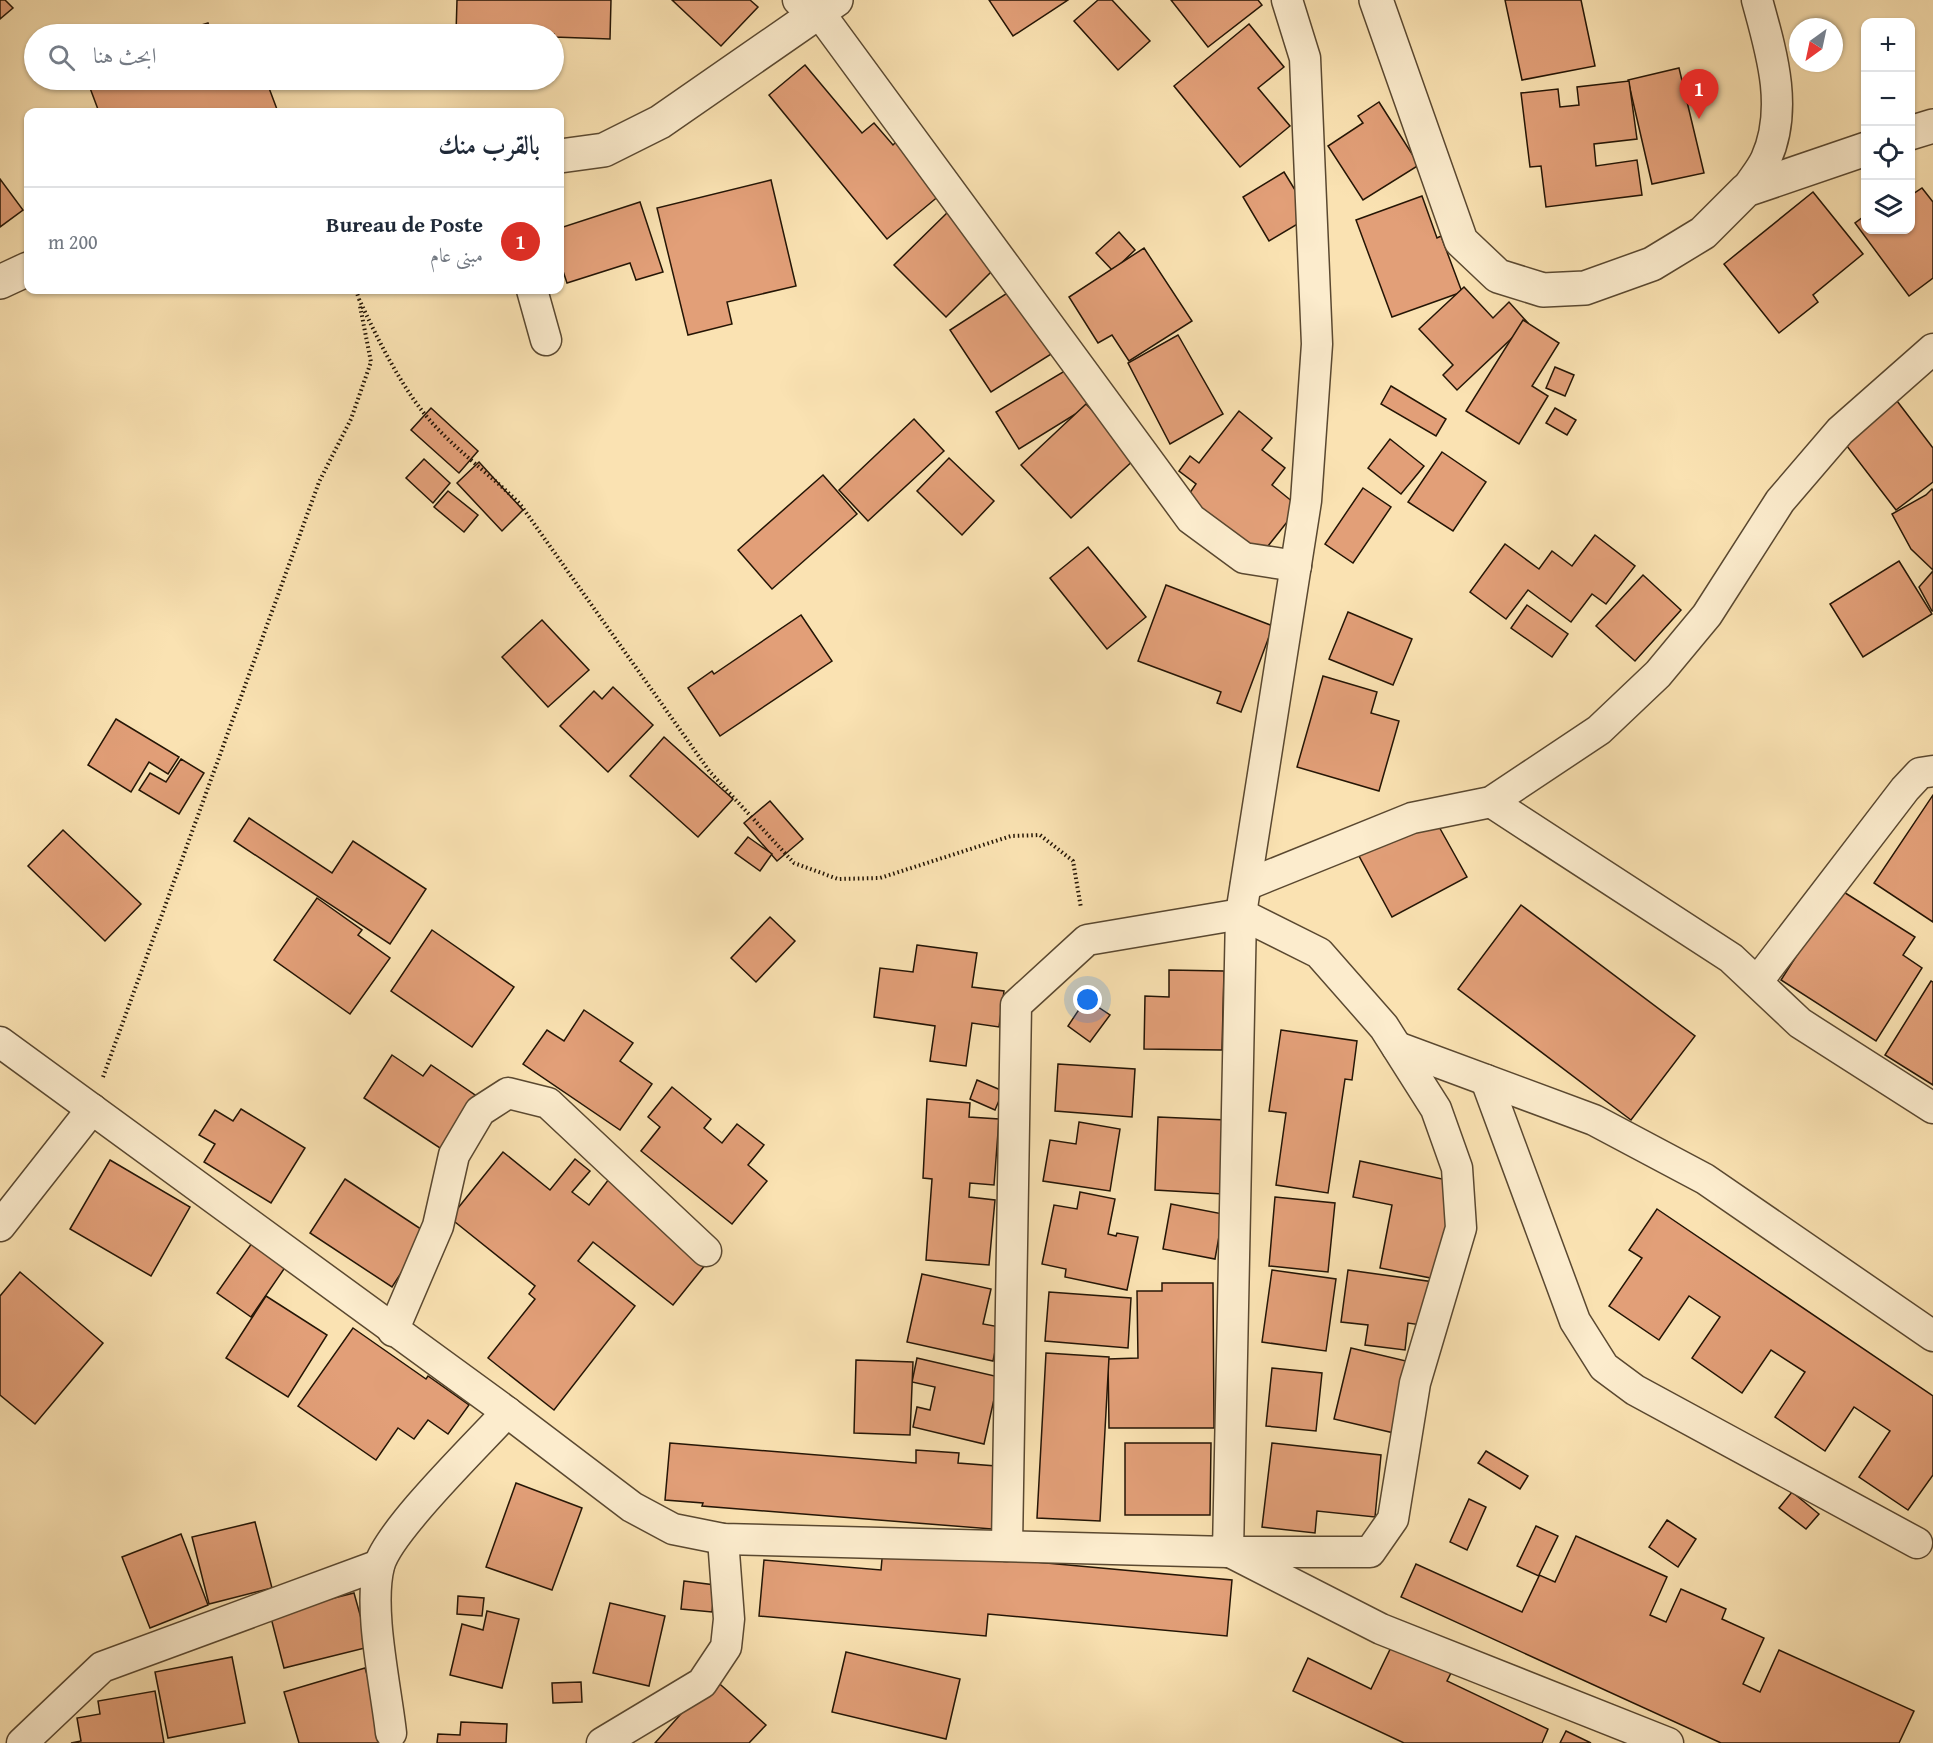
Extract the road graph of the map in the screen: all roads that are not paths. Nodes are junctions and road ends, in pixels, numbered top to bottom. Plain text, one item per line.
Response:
1 (1287, 0) edge
2 (1376, 0) edge
3 (1757, 0) edge
4 (817, 4) edge
5 (1933, 126) edge
6 (1915, 132) edge
7 (1861, 151) edge
8 (564, 155) edge
9 (1746, 190) junction
10 (24, 271) edge
11 (0, 282) edge
12 (533, 294) edge
13 (546, 340) dead end
14 (1933, 349) edge
15 (1296, 566) junction
16 (1933, 771) edge
17 (1491, 802) junction
18 (1246, 885) junction
19 (1241, 914) junction
20 (1757, 982) junction
21 (0, 1042) edge
22 (1397, 1047) junction
23 (1486, 1080) junction
24 (92, 1108) junction
25 (1933, 1108) edge
26 (0, 1226) edge
27 (706, 1251) dead end
28 (393, 1331) junction
29 (1933, 1336) edge
30 (507, 1412) junction
31 (723, 1539) junction
32 (1917, 1543) dead end
33 (1007, 1546) junction
34 (1228, 1552) junction
35 (379, 1565) junction
36 (392, 1733) dead end
37 (22, 1743) edge
38 (602, 1743) edge
39 (1668, 1743) edge

1 - 15 street
2 - 9 street
3 - 9 street
4 - 8 street
4 - 15 street
5 - 6 street
7 - 9 street
10 - 11 street
12 - 13 street
14 - 17 street
15 - 18 street
16 - 20 street
17 - 18 street
17 - 20 street
18 - 19 street
19 - 22 street
19 - 33 street
19 - 34 street
20 - 25 street
21 - 24 street
22 - 23 street
22 - 34 street
23 - 29 street
23 - 32 street
24 - 26 street
24 - 28 street
27 - 28 street
28 - 30 street
30 - 31 street
30 - 35 street
31 - 33 street
31 - 38 street
33 - 34 street
34 - 39 street
35 - 36 street
35 - 37 street

